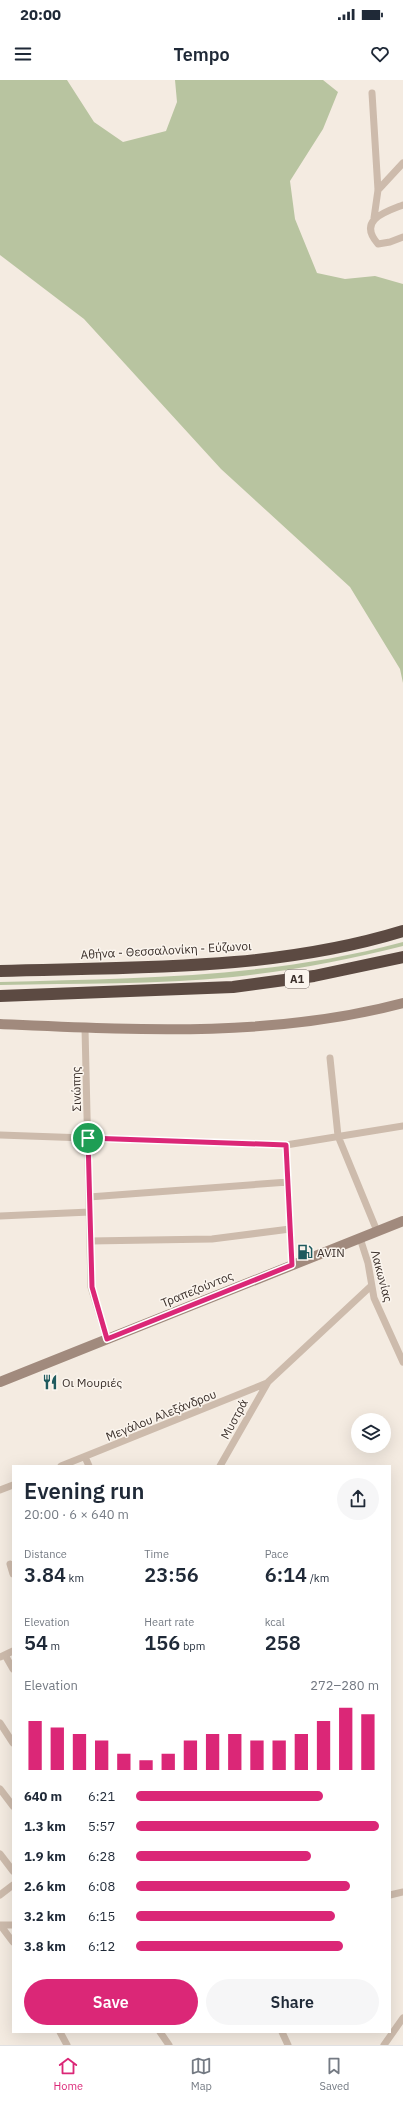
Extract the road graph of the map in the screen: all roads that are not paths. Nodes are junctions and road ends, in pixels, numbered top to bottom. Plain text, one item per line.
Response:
1 (372, 93) dead end
2 (403, 163) edge
3 (378, 190) junction
4 (403, 204) edge
5 (374, 218) junction
6 (403, 237) edge
7 (403, 931) edge
8 (403, 957) edge
9 (0, 971) edge
10 (0, 996) edge
11 (403, 1003) edge
12 (0, 1024) edge
13 (85, 1028) junction
14 (330, 1058) dead end
15 (403, 1126) edge
16 (0, 1135) edge
17 (338, 1136) junction
18 (88, 1138) junction
19 (286, 1145) junction
20 (288, 1182) junction
21 (89, 1197) junction
22 (90, 1212) junction
23 (0, 1216) edge
24 (403, 1221) edge
25 (290, 1229) junction
26 (377, 1231) junction
27 (360, 1238) junction
28 (90, 1241) junction
29 (292, 1265) junction
30 (370, 1286) junction
31 (107, 1339) junction
32 (403, 1362) edge
33 (0, 1382) edge
34 (268, 1382) junction
35 (85, 1457) junction
36 (64, 1465) edge
37 (89, 1465) edge
38 (221, 1465) edge
39 (12, 1485) edge
40 (0, 1490) edge
41 (10, 1564) dead end
42 (12, 1571) edge
43 (12, 1651) edge
44 (2, 1656) edge
45 (12, 1668) edge
46 (0, 1723) edge
47 (12, 1741) edge
48 (0, 1789) edge
49 (12, 1805) edge
50 (0, 1854) edge
51 (12, 1870) edge
52 (12, 1886) edge
53 (403, 1892) edge
54 (0, 1895) edge
55 (391, 1895) edge
56 (12, 1925) edge
57 (1, 1926) edge
58 (12, 1941) edge
59 (403, 2018) edge
60 (61, 2033) edge
61 (161, 2033) edge
62 (282, 2033) edge
63 (67, 2045) edge
64 (169, 2045) edge
65 (288, 2045) edge
66 (384, 2045) edge

1 - 3 street
2 - 3 street
3 - 5 street
4 - 5 street
5 - 6 street
7 - 9 highway, Αθήνα - Θεσσαλονίκη - Εύζωνοι / Α1
8 - 10 highway, Α1
11 - 13 main road
12 - 13 main road
13 - 18 street, Σινώπης
14 - 17 street
15 - 17 street
16 - 18 street
17 - 19 street
17 - 26 street
18 - 19 street
18 - 21 street, Σινώπης
19 - 20 street
20 - 21 street
20 - 25 street
21 - 22 street, Σινώπης
22 - 23 street
22 - 28 street, Σινώπης
24 - 26 main road, Τραπεζούντος
25 - 28 street
25 - 29 street
26 - 27 main road, Τραπεζούντος
27 - 29 main road, Τραπεζούντος
27 - 30 street, Λακωνίας
28 - 31 street, Σινώπης
29 - 31 main road, Τραπεζούντος
30 - 32 street, Λακωνίας
30 - 34 street
31 - 33 main road, Τραπεζούντος
34 - 35 street, Μεγάλου Αλεξάνδρου
34 - 38 street, Μυστρά
35 - 36 street, Μεγάλου Αλεξάνδρου
35 - 37 street
39 - 40 street
41 - 42 street
43 - 44 street
44 - 45 street
46 - 47 street
48 - 49 street
50 - 51 street
52 - 54 street
53 - 55 street
56 - 57 street
57 - 58 street
59 - 66 street
60 - 63 street
61 - 64 street
62 - 65 street

